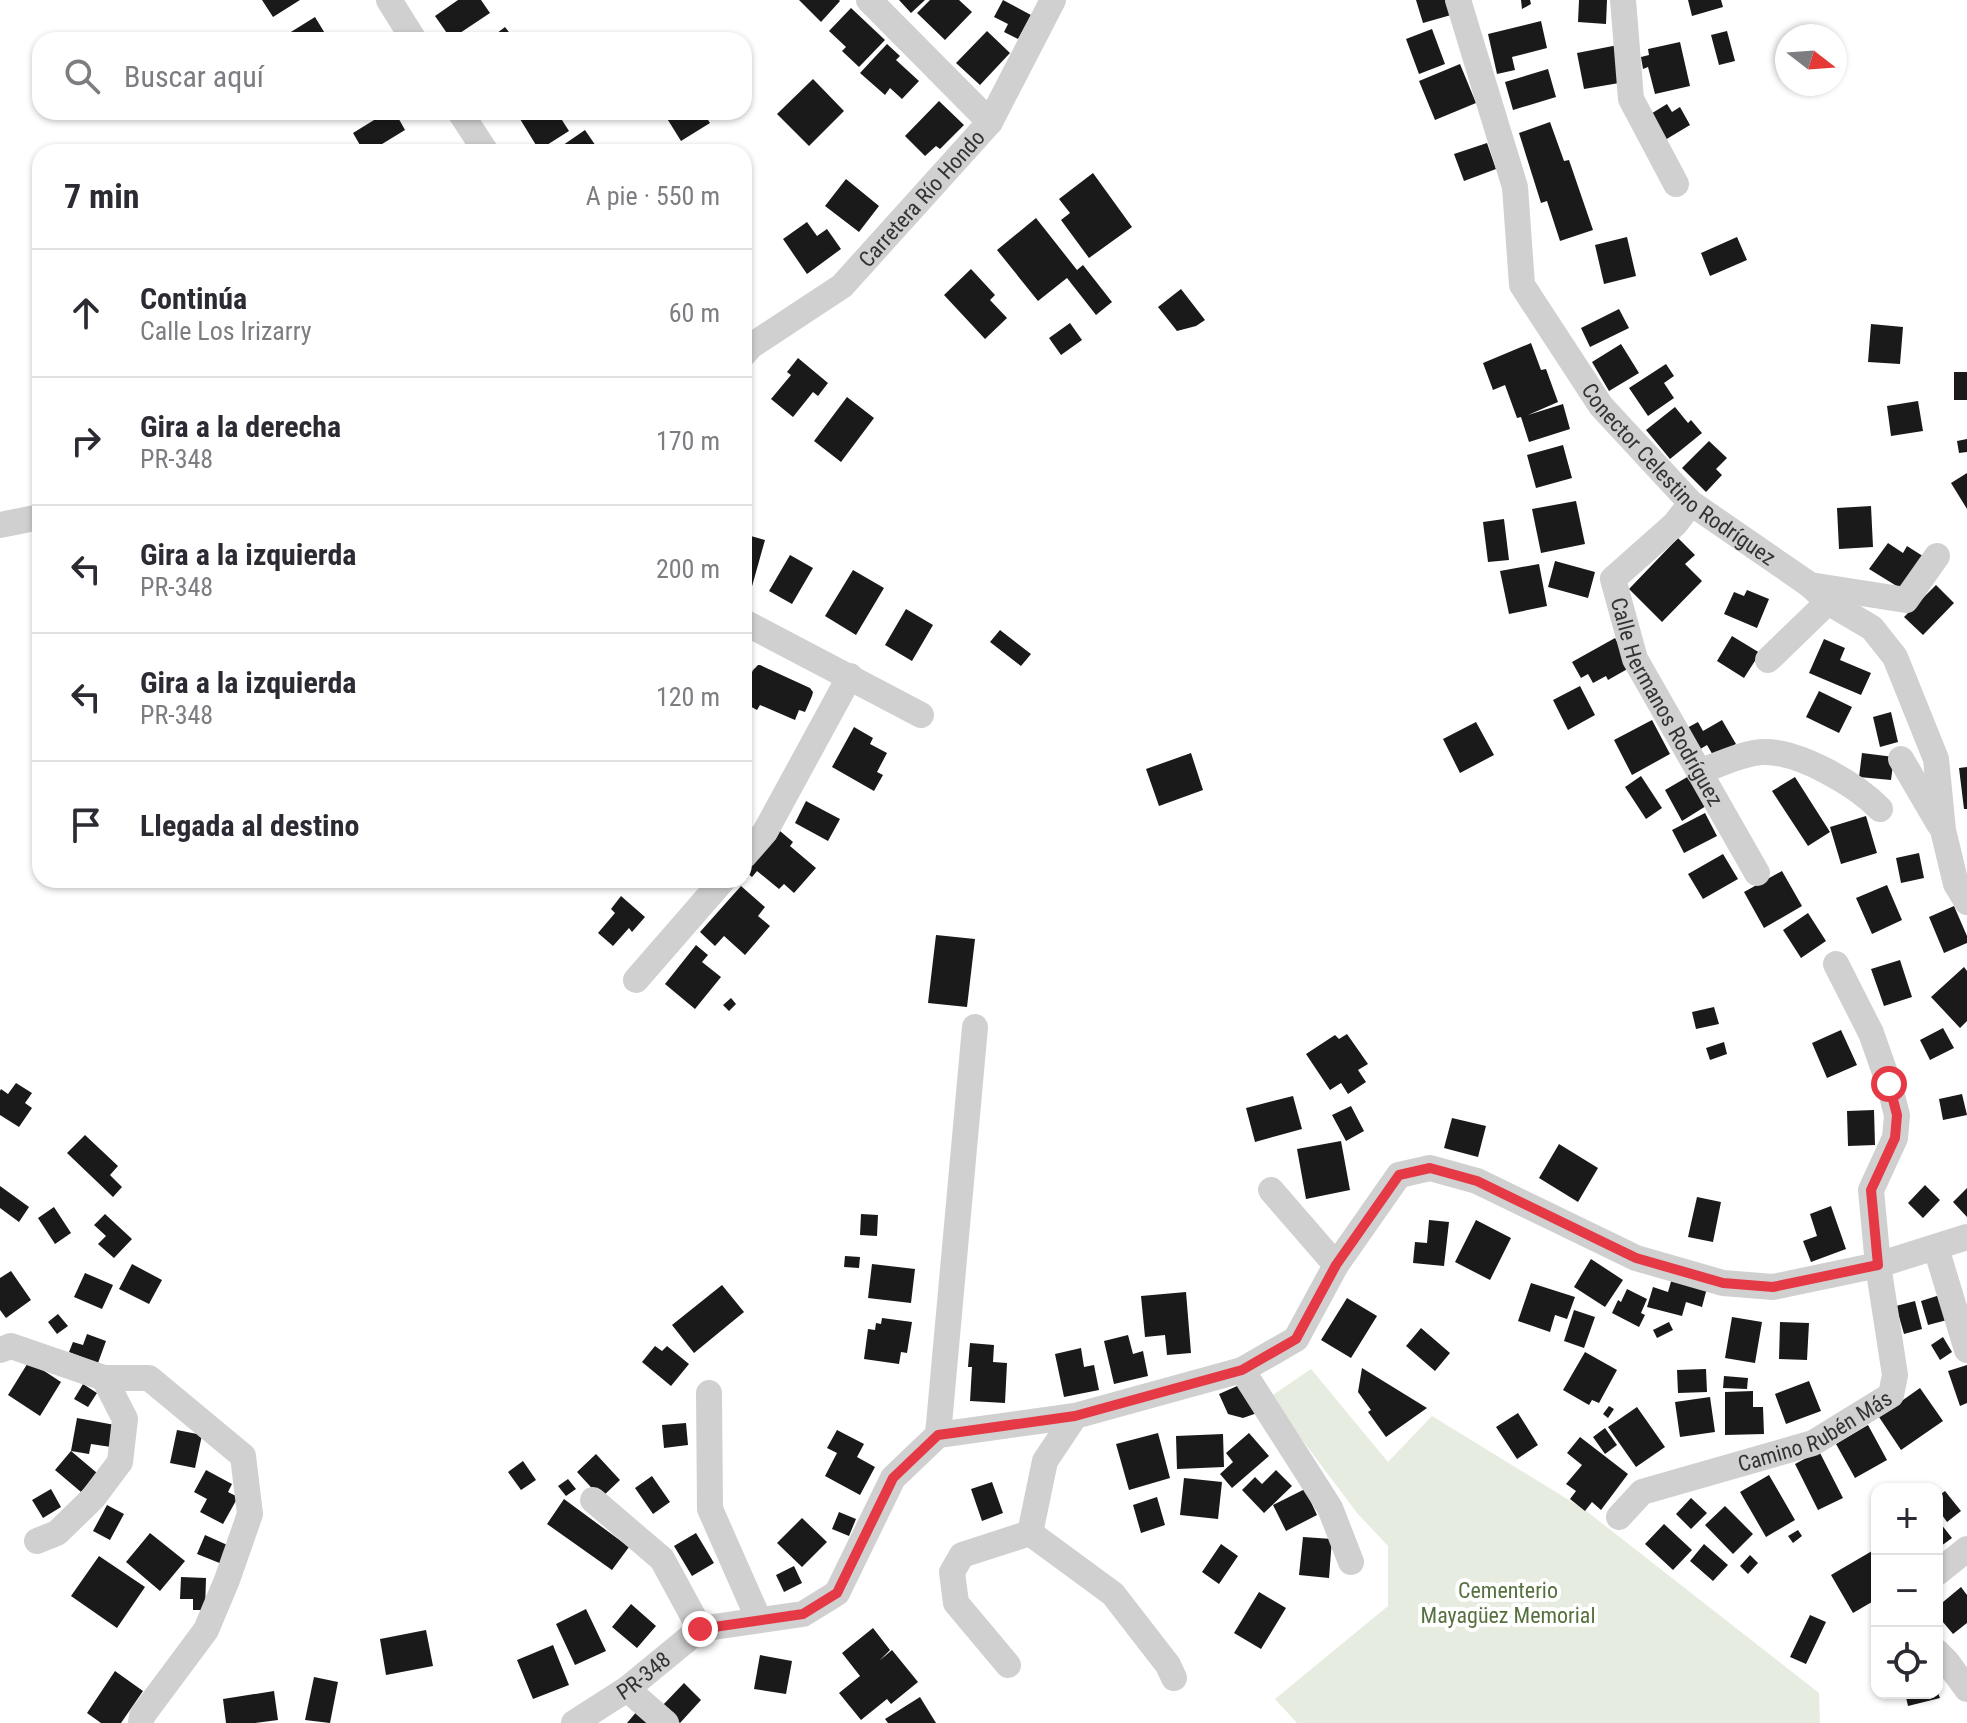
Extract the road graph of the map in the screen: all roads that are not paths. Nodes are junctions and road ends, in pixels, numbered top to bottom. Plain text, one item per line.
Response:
1 (389, 0) edge
2 (869, 0) edge
3 (1053, 0) edge
4 (1458, 0) edge
5 (1623, 0) edge
6 (409, 32) edge
7 (465, 120) edge
8 (990, 122) junction
9 (481, 144) edge
10 (1676, 184) dead end
11 (752, 345) edge
12 (1691, 503) junction
13 (32, 519) edge
14 (0, 525) edge
15 (1937, 556) dead end
16 (1819, 594) junction
17 (752, 626) edge
18 (1768, 660) dead end
19 (850, 676) junction
20 (921, 715) dead end
21 (1901, 759) dead end
22 (1699, 772) junction
23 (1880, 809) dead end
24 (1943, 830) junction
25 (752, 847) edge
26 (1757, 873) dead end
27 (716, 888) edge
28 (1967, 902) edge
29 (1836, 964) dead end
30 (636, 980) dead end
31 (975, 1027) dead end
32 (1271, 1190) dead end
33 (1967, 1237) edge
34 (1936, 1248) junction
35 (1336, 1265) junction
36 (1878, 1265) junction
37 (0, 1350) edge
38 (1967, 1350) edge
39 (1242, 1370) junction
40 (104, 1378) junction
41 (709, 1393) dead end
42 (1075, 1416) junction
43 (938, 1435) junction
44 (593, 1500) dead end
45 (1619, 1517) dead end
46 (1030, 1533) junction
47 (37, 1541) dead end
48 (1967, 1549) edge
49 (1351, 1562) dead end
50 (1943, 1568) edge
51 (759, 1620) junction
52 (700, 1629) junction
53 (1943, 1658) edge
54 (1008, 1665) dead end
55 (1174, 1678) dead end
56 (627, 1689) junction
57 (1967, 1689) edge
58 (141, 1723) edge
59 (574, 1723) edge
60 (666, 1723) edge

1 - 6 street
2 - 8 street
3 - 8 street, Carretera Río Hondo
4 - 12 street, Conector Celestino Rodríguez
5 - 10 street
7 - 9 street
8 - 11 street, Carretera Río Hondo
12 - 16 street, Conector Celestino Rodríguez
12 - 22 street, Calle Hermanos Rodríguez
13 - 14 street
15 - 16 street
16 - 18 street
16 - 24 street, Conector Celestino Rodríguez
17 - 19 street
19 - 20 street
19 - 25 street
21 - 24 street
22 - 23 street
22 - 26 street, Calle Hermanos Rodríguez
24 - 28 street, Conector Celestino Rodríguez
27 - 30 street
29 - 36 street
31 - 43 street
32 - 35 street
33 - 34 street
34 - 36 street
34 - 38 street
35 - 36 street
35 - 39 street
36 - 45 street, Camino Rubén Más
37 - 40 street
39 - 42 street
39 - 49 street
40 - 47 street
40 - 58 street
41 - 51 street
42 - 43 street
42 - 46 street
43 - 51 street
44 - 52 street
46 - 54 street
46 - 55 street
48 - 50 street
51 - 52 street
52 - 56 street, PR-348 / PR-348
53 - 57 street
56 - 59 street, PR-348 / PR-348
56 - 60 street

